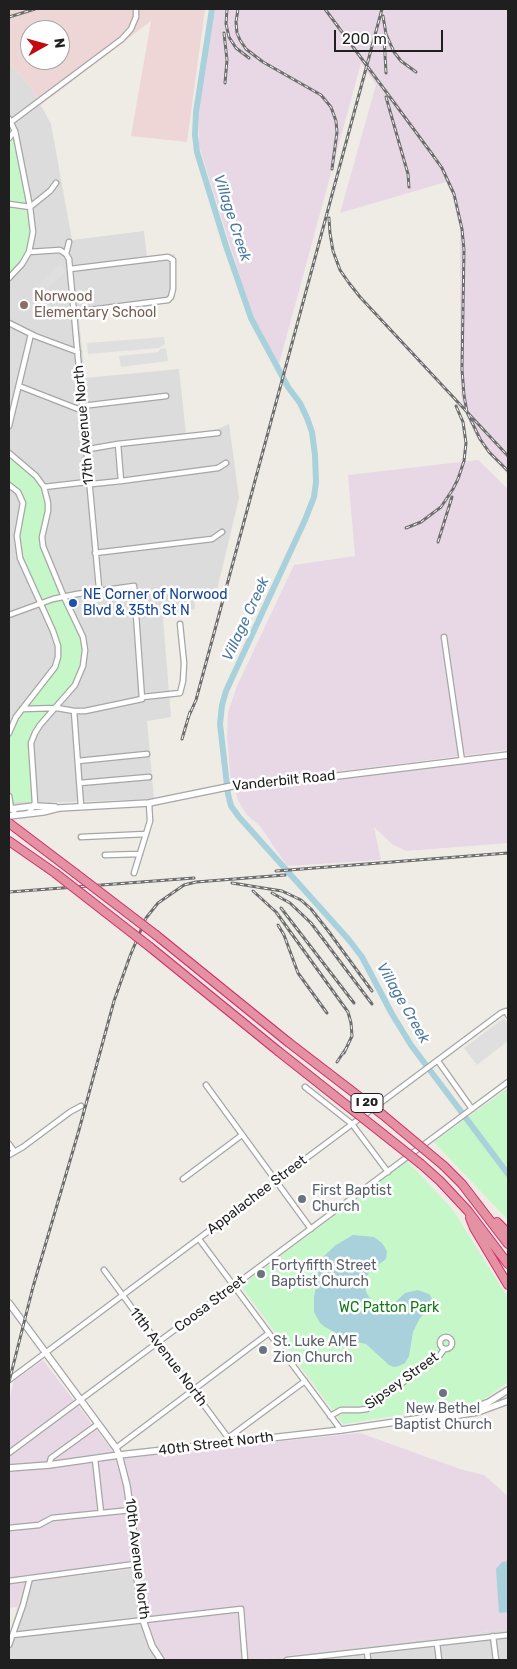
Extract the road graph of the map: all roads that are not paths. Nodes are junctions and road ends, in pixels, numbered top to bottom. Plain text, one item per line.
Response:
1 (136, 9) edge
2 (10, 120) edge
3 (15, 132) junction
4 (9, 138) edge
5 (56, 183) dead end
6 (9, 204) edge
7 (30, 207) junction
8 (69, 242) dead end
9 (29, 252) junction
10 (66, 254) junction
11 (70, 269) junction
12 (9, 278) edge
13 (74, 312) junction
14 (9, 323) edge
15 (31, 334) junction
16 (78, 352) junction
17 (19, 386) junction
18 (166, 396) dead end
19 (82, 408) junction
20 (9, 426) edge
21 (218, 433) dead end
22 (118, 444) junction
23 (86, 446) junction
24 (9, 453) edge
25 (226, 463) dead end
26 (121, 481) junction
27 (89, 483) junction
28 (9, 484) edge
29 (44, 487) junction
30 (14, 489) junction
31 (9, 493) edge
32 (222, 532) dead end
33 (96, 553) junction
34 (100, 591) junction
35 (64, 597) junction
36 (40, 603) junction
37 (9, 615) edge
38 (180, 624) dead end
39 (444, 637) dead end
40 (142, 699) junction
41 (56, 708) junction
42 (22, 709) junction
43 (74, 711) junction
44 (9, 731) edge
45 (147, 754) dead end
46 (508, 755) edge
47 (78, 760) junction
48 (462, 761) junction
49 (149, 777) dead end
50 (80, 783) junction
51 (9, 796) edge
52 (35, 797) junction
53 (149, 803) junction
54 (34, 806) junction
55 (81, 806) junction
56 (49, 807) junction
57 (10, 808) edge
58 (60, 808) junction
59 (29, 813) junction
60 (16, 815) junction
61 (9, 816) edge
62 (9, 824) edge
63 (146, 834) junction
64 (81, 837) dead end
65 (9, 841) edge
66 (140, 854) junction
67 (104, 855) dead end
68 (134, 873) dead end
69 (507, 1013) edge
70 (437, 1062) junction
71 (508, 1082) edge
72 (206, 1085) dead end
73 (305, 1087) dead end
74 (81, 1106) dead end
75 (471, 1110) junction
76 (352, 1124) junction
77 (242, 1135) junction
78 (9, 1144) edge
79 (14, 1151) junction
80 (9, 1155) edge
81 (388, 1172) junction
82 (183, 1178) dead end
83 (275, 1182) junction
84 (471, 1196) junction
85 (468, 1211) junction
86 (311, 1229) junction
87 (508, 1233) edge
88 (199, 1239) junction
89 (508, 1244) edge
90 (508, 1264) edge
91 (104, 1270) dead end
92 (508, 1285) edge
93 (234, 1286) junction
94 (122, 1294) junction
95 (9, 1303) edge
96 (269, 1333) junction
97 (158, 1343) junction
98 (444, 1349) dead end
99 (45, 1352) junction
100 (9, 1380) edge
101 (305, 1381) junction
102 (193, 1390) junction
103 (508, 1390) edge
104 (80, 1400) junction
105 (506, 1402) edge
106 (330, 1416) junction
107 (423, 1418) junction
108 (98, 1424) junction
109 (341, 1430) junction
110 (230, 1440) junction
111 (116, 1448) junction
112 (9, 1453) edge
113 (119, 1454) junction
114 (95, 1459) junction
115 (48, 1464) junction
116 (9, 1468) edge
117 (131, 1510) junction
118 (101, 1513) junction
119 (9, 1528) edge
120 (136, 1564) junction
121 (30, 1578) junction
122 (9, 1581) edge
123 (143, 1620) junction
124 (13, 1635) junction
125 (508, 1635) edge
126 (493, 1636) junction
127 (437, 1643) junction
128 (9, 1645) edge
129 (367, 1651) junction
130 (161, 1660) edge
131 (245, 1660) edge
132 (287, 1660) edge
133 (300, 1660) edge
134 (368, 1660) edge
135 (439, 1660) edge
136 (496, 1660) edge

1 - 2 street
2 - 3 street
3 - 4 street
3 - 7 street
5 - 7 street
6 - 7 street
7 - 9 street
8 - 10 street
9 - 10 street
9 - 12 street
10 - 11 street, 17th Avenue North
11 - 13 street, 17th Avenue North
11 - 13 street
13 - 16 street, 17th Avenue North
14 - 15 street
15 - 16 street
15 - 17 street
16 - 19 street, 17th Avenue North
17 - 19 street
17 - 20 street
18 - 19 street
19 - 23 street, 17th Avenue North
21 - 22 street
22 - 23 street
22 - 26 street
23 - 27 street, 17th Avenue North
24 - 29 street
25 - 26 street
26 - 27 street
27 - 29 street
27 - 33 street, 17th Avenue North
28 - 30 street
29 - 35 street
30 - 31 street
30 - 36 street
32 - 33 street
33 - 34 street, 17th Avenue North
34 - 35 street
34 - 40 street
35 - 36 street
35 - 41 street
36 - 37 street
36 - 42 street
38 - 40 street
39 - 48 street
40 - 43 street
41 - 42 street
41 - 43 street
41 - 52 street
42 - 44 street
43 - 47 street
45 - 47 street
46 - 48 street, Vanderbilt Road
47 - 50 street
48 - 53 street, Vanderbilt Road
49 - 50 street
50 - 55 street
51 - 57 street
52 - 54 street
52 - 56 street
53 - 55 street, Vanderbilt Road
53 - 63 street
54 - 56 street, Vanderbilt Road
54 - 57 street, Vanderbilt Road
54 - 59 street
55 - 58 street, Vanderbilt Road
56 - 58 street, Vanderbilt Road
57 - 60 street
58 - 59 street, Vanderbilt Road
59 - 60 street, Vanderbilt Road
60 - 61 street, Vanderbilt Road
62 - 84 highway, I 20, bridge
63 - 64 street
63 - 66 street
65 - 85 highway, I 20, bridge
66 - 67 street
66 - 68 street
69 - 70 street, Appalachee Street
70 - 75 street
70 - 76 street, Appalachee Street
71 - 75 street, Coosa Street
72 - 77 street
73 - 76 street
74 - 79 street
75 - 81 street, Coosa Street
76 - 81 street
76 - 83 street, Appalachee Street
77 - 82 street
77 - 83 street
78 - 79 street
79 - 80 street
81 - 86 street, Coosa Street
83 - 86 street
83 - 88 street, Appalachee Street
84 - 87 highway
84 - 89 highway, I 20
85 - 90 highway, I 20
85 - 92 highway
86 - 93 street, Coosa Street
88 - 93 street
88 - 94 street, Appalachee Street
91 - 94 street, 11th Avenue North
93 - 96 street
93 - 97 street, Coosa Street
94 - 97 street, 11th Avenue North
94 - 99 street, Appalachee Street
95 - 99 street, 10th Avenue North
96 - 101 street
96 - 102 street
97 - 102 street, 11th Avenue North
97 - 104 street, Coosa Street
98 - 106 street, Sipsey Street
99 - 100 street, Appalachee Street
99 - 104 street, 10th Avenue North
101 - 106 street
101 - 110 street
102 - 110 street, 11th Avenue North
102 - 111 street
103 - 107 street
104 - 108 street, 10th Avenue North
104 - 112 street, Coosa Street
105 - 107 street
106 - 109 street
107 - 109 street, 40th Street North
108 - 111 street, 10th Avenue North
108 - 115 street
109 - 110 street, 40th Street North
110 - 113 street, 40th Street North
111 - 113 street, 10th Avenue North
113 - 114 street, 40th Street North
113 - 117 street, 10th Avenue North
114 - 115 street, 40th Street North
114 - 118 street
115 - 116 street, 40th Street North
117 - 118 street
117 - 120 street, 10th Avenue North
118 - 119 street
120 - 121 street
120 - 123 street, 10th Avenue North
121 - 122 street
121 - 124 street
123 - 124 street
123 - 130 street, 10th Avenue North
123 - 131 street
124 - 128 street
125 - 126 street
126 - 127 street
126 - 136 street
127 - 129 street
127 - 135 street
129 - 133 street
129 - 134 street
132 - 133 street

